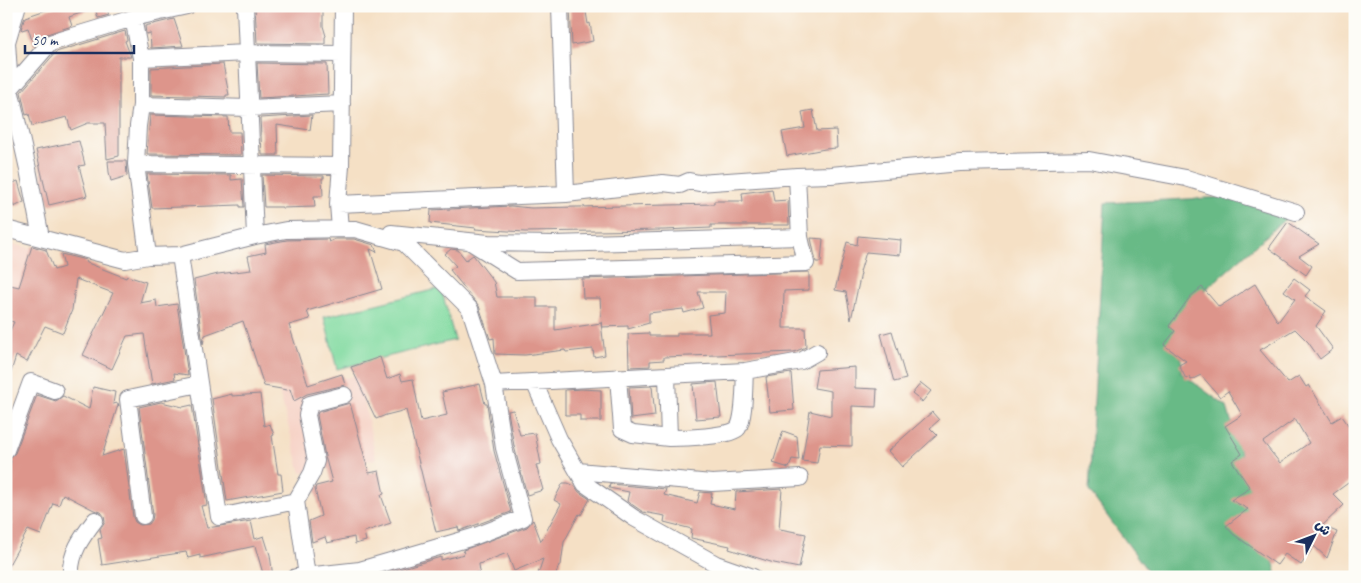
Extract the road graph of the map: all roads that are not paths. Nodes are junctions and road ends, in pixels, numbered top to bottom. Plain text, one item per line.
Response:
1 (187, 6) edge
2 (245, 6) edge
3 (343, 6) edge
4 (560, 6) edge
5 (18, 7) edge
6 (133, 18) junction
7 (7, 42) edge
8 (247, 53) junction
9 (342, 54) junction
10 (141, 58) junction
11 (8, 89) edge
12 (342, 104) junction
13 (141, 105) junction
14 (249, 108) junction
15 (136, 164) junction
16 (252, 164) junction
17 (341, 166) junction
18 (798, 176) junction
19 (566, 194) junction
20 (338, 204) junction
21 (1296, 212) dead end
22 (6, 229) edge
23 (348, 229) junction
24 (254, 236) junction
25 (800, 237) junction
26 (41, 238) junction
27 (469, 241) junction
28 (148, 256) junction
29 (180, 256) junction
30 (817, 352) dead end
31 (745, 370) junction
32 (667, 374) junction
33 (618, 377) junction
34 (534, 382) junction
35 (199, 384) junction
36 (494, 384) junction
37 (56, 391) dead end
38 (344, 395) dead end
39 (669, 438) junction
40 (6, 450) edge
41 (578, 471) junction
42 (800, 478) dead end
43 (296, 501) junction
44 (143, 516) dead end
45 (95, 520) dead end
46 (301, 576) edge
47 (71, 577) edge
48 (753, 577) edge

1 - 6 street
2 - 8 street
3 - 9 street
4 - 19 street
5 - 7 street
6 - 10 street
6 - 11 street
7 - 11 street
8 - 9 street
8 - 10 street
8 - 14 street
9 - 12 street
10 - 13 street
11 - 26 street
12 - 14 street
12 - 17 street
13 - 14 street
13 - 15 street
14 - 16 street
15 - 16 street
15 - 28 street
16 - 17 street
16 - 24 street
17 - 20 street
18 - 19 street
18 - 21 street
18 - 25 street
19 - 20 street
20 - 23 street
22 - 26 street
23 - 24 street
23 - 27 street
23 - 36 street
24 - 29 street
25 - 27 street
25 - 27 street
26 - 28 street
28 - 29 street
29 - 35 street
30 - 31 street
31 - 32 street
31 - 39 street
32 - 33 street
32 - 39 street
33 - 34 street
33 - 39 street
34 - 36 street
34 - 41 street
35 - 43 street
35 - 44 street
36 - 46 street
37 - 40 street
38 - 43 street
41 - 42 street
41 - 48 street
43 - 46 street
45 - 47 street

